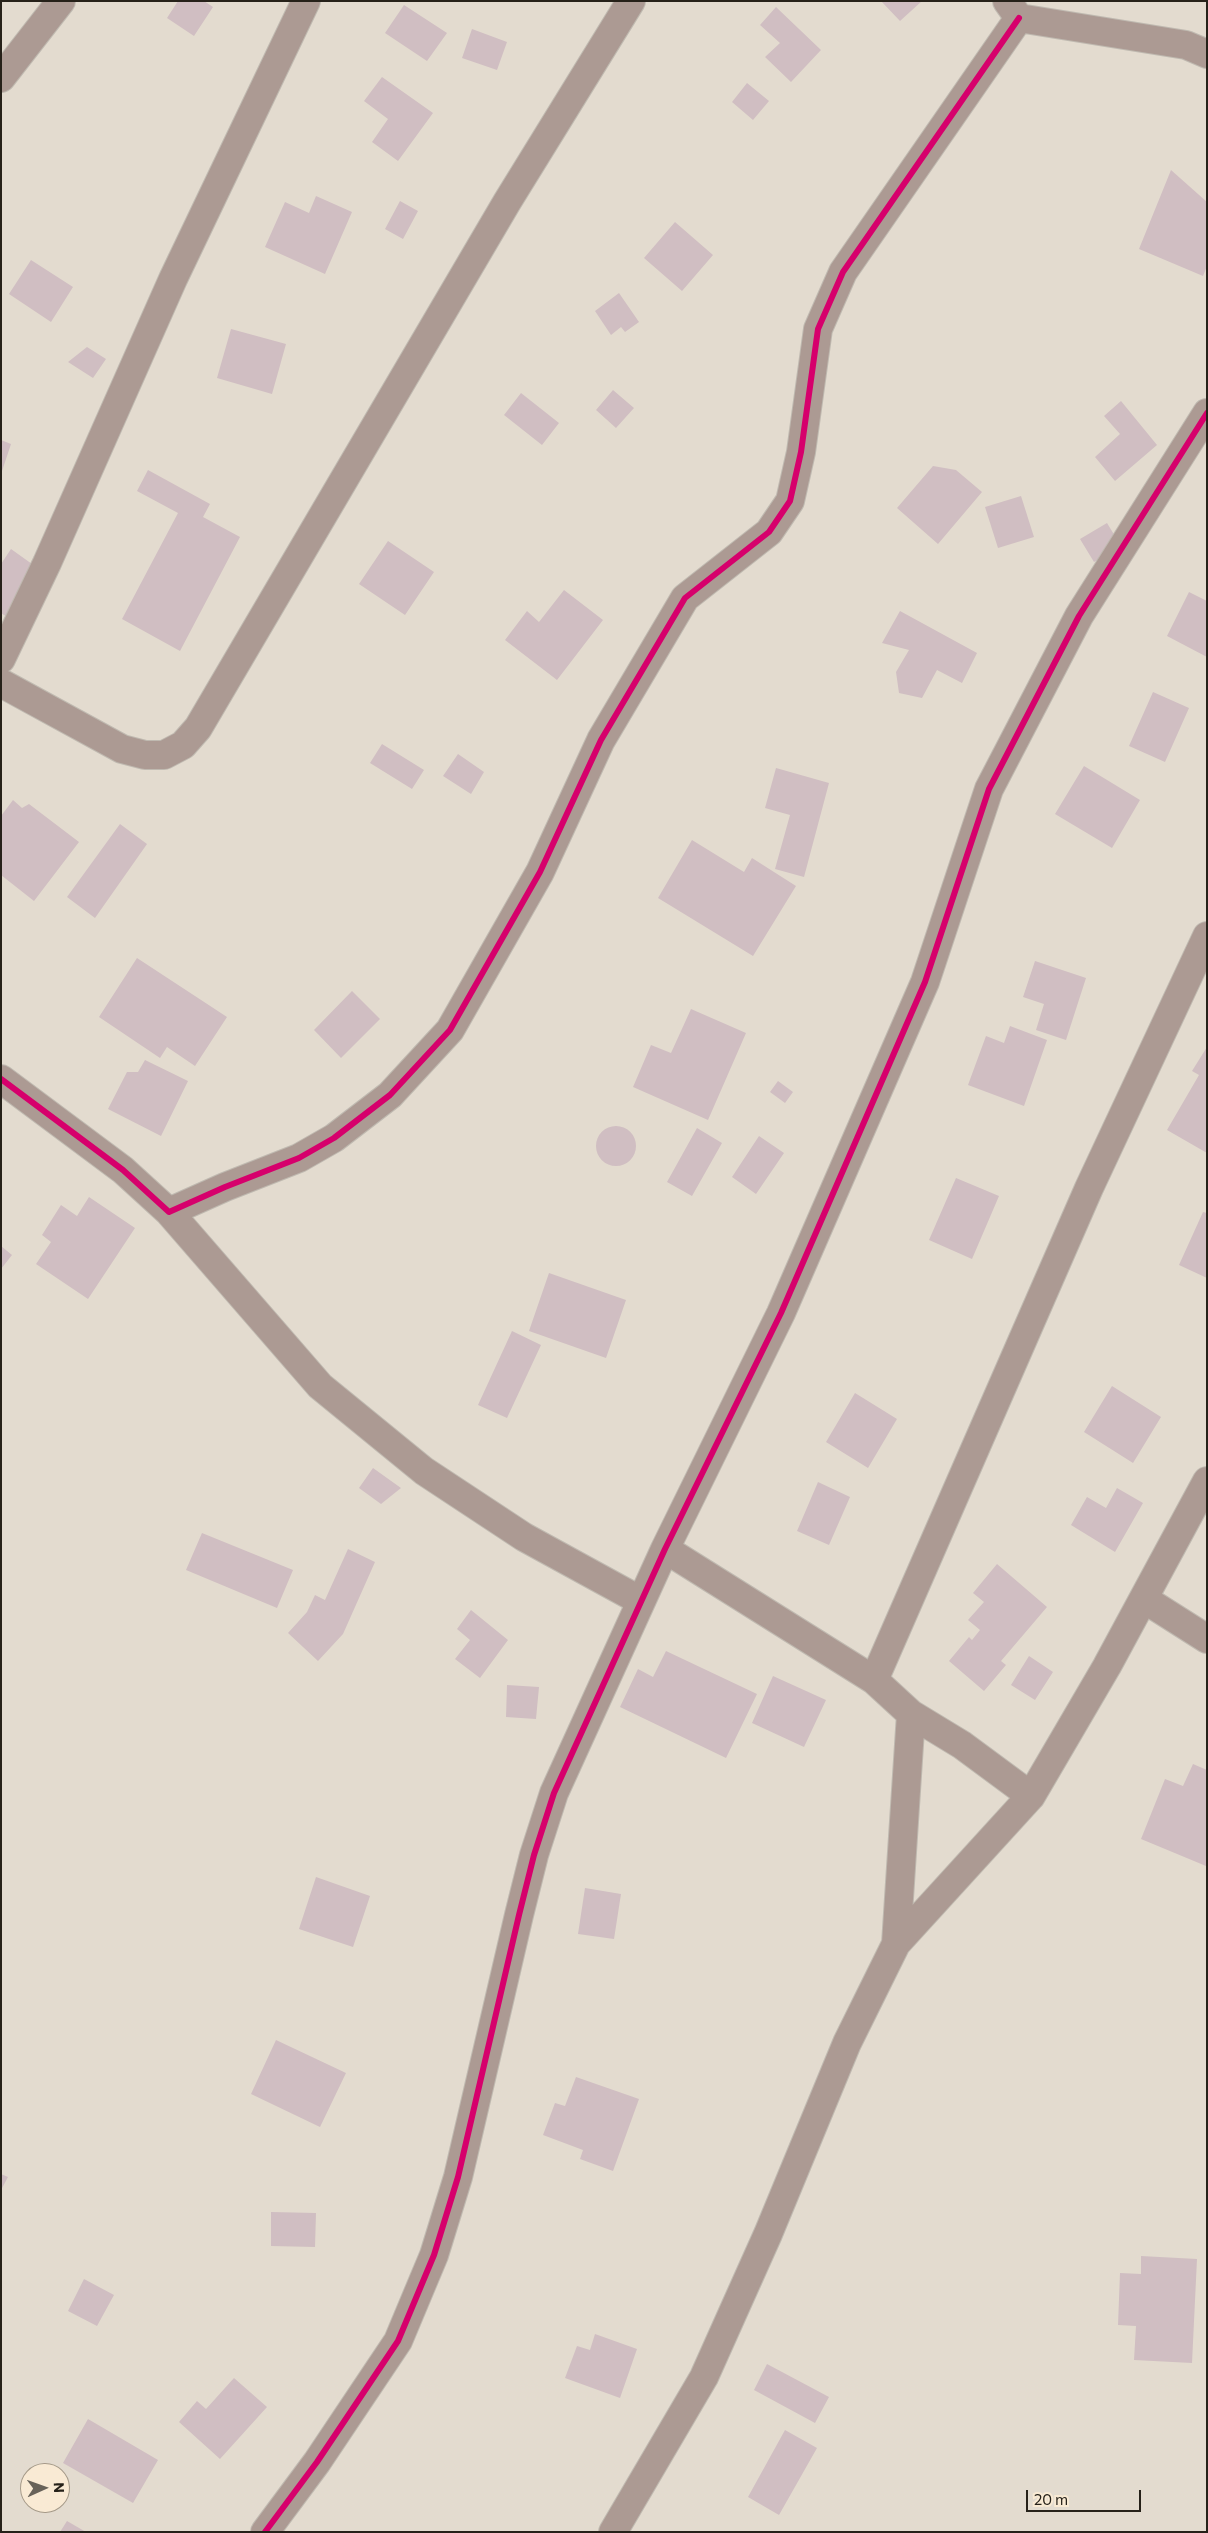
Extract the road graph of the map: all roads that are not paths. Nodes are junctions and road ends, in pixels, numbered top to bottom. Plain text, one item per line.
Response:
1 (61, 1) edge
2 (306, 1) edge
3 (631, 1) edge
4 (1013, 10) edge
5 (1207, 54) edge
6 (1, 78) edge
7 (1207, 413) edge
8 (1, 659) edge
9 (1, 683) edge
10 (1207, 936) edge
11 (1, 1078) edge
12 (169, 1212) junction
13 (1207, 1481) edge
14 (665, 1549) junction
15 (1144, 1598) junction
16 (641, 1601) junction
17 (1207, 1639) edge
18 (874, 1680) junction
19 (911, 1714) junction
20 (1031, 1796) junction
21 (896, 1944) junction
22 (265, 2532) edge
23 (613, 2532) edge

1 - 6 street
2 - 8 street
3 - 9 street
4 - 5 street
4 - 12 street
7 - 14 street
10 - 18 street
11 - 12 street
12 - 16 street
13 - 15 street
14 - 16 street
14 - 18 street
15 - 17 street
15 - 20 street
16 - 22 street
18 - 19 street
19 - 20 street
19 - 21 street
20 - 21 street
21 - 23 street

